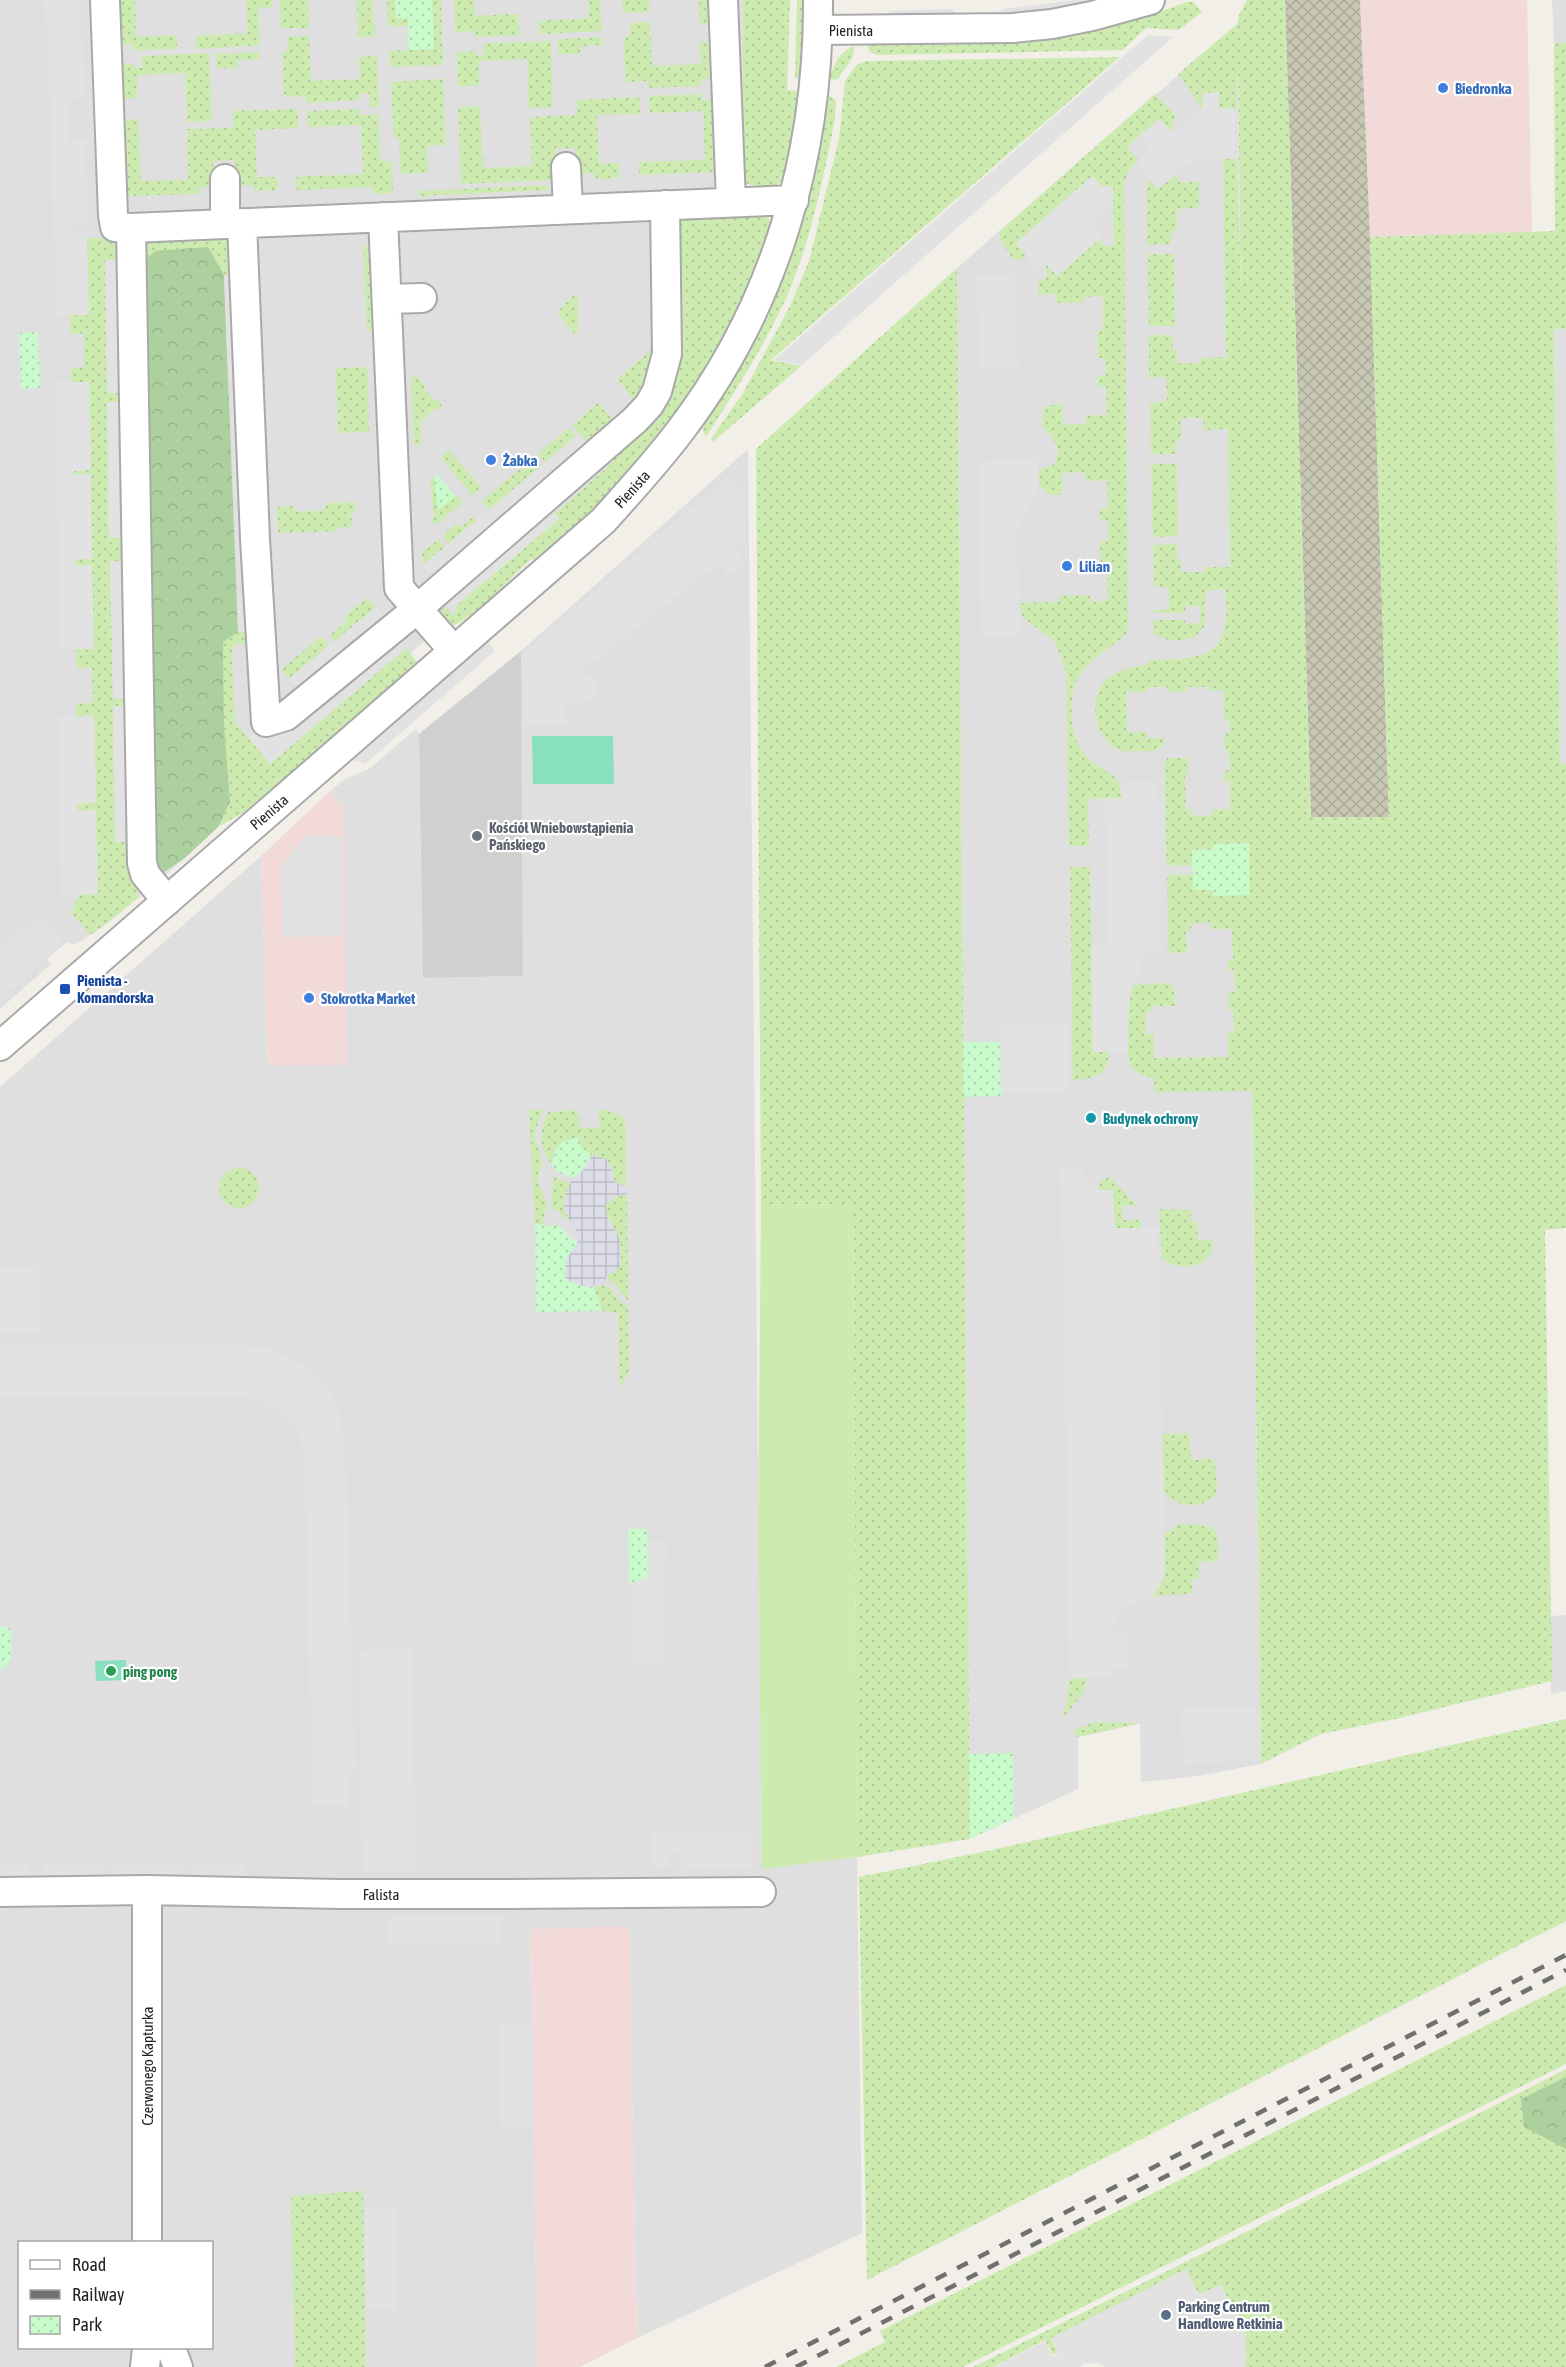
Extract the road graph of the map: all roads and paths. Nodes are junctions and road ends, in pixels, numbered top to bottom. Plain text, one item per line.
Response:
1 (105, 0) edge
2 (723, 0) edge
3 (818, 0) edge
4 (1150, 0) edge
5 (818, 30) junction
6 (566, 166) dead end
7 (225, 179) dead end
8 (794, 200) junction
9 (731, 202) junction
10 (665, 205) junction
11 (568, 209) junction
12 (383, 217) junction
13 (234, 224) junction
14 (131, 228) junction
15 (422, 297) dead end
16 (387, 299) junction
17 (417, 609) junction
18 (454, 651) junction
19 (245, 699) dead end
20 (266, 722) junction
21 (166, 902) junction
22 (0, 1046) edge
23 (147, 1890) junction
24 (0, 1892) edge
25 (762, 1892) dead end
26 (147, 2241) edge
27 (147, 2349) edge
28 (171, 2349) edge
29 (145, 2367) edge
30 (178, 2367) edge

1 - 14 street
2 - 9 street
3 - 5 street
4 - 5 street, Pienista
5 - 8 street, Pienista
6 - 11 street
7 - 13 street
8 - 9 street
8 - 18 street, Pienista
9 - 10 street
10 - 11 street
10 - 17 street
11 - 12 street
12 - 13 street
12 - 16 street
13 - 14 street
13 - 20 street
14 - 21 street
15 - 16 street
16 - 17 street
17 - 18 street
17 - 20 street
18 - 21 street, Pienista
19 - 20 street
21 - 22 street, Pienista
23 - 24 street, Falista
23 - 25 street, Falista
23 - 26 street, Czerwonego Kapturka
27 - 29 street
28 - 30 street

